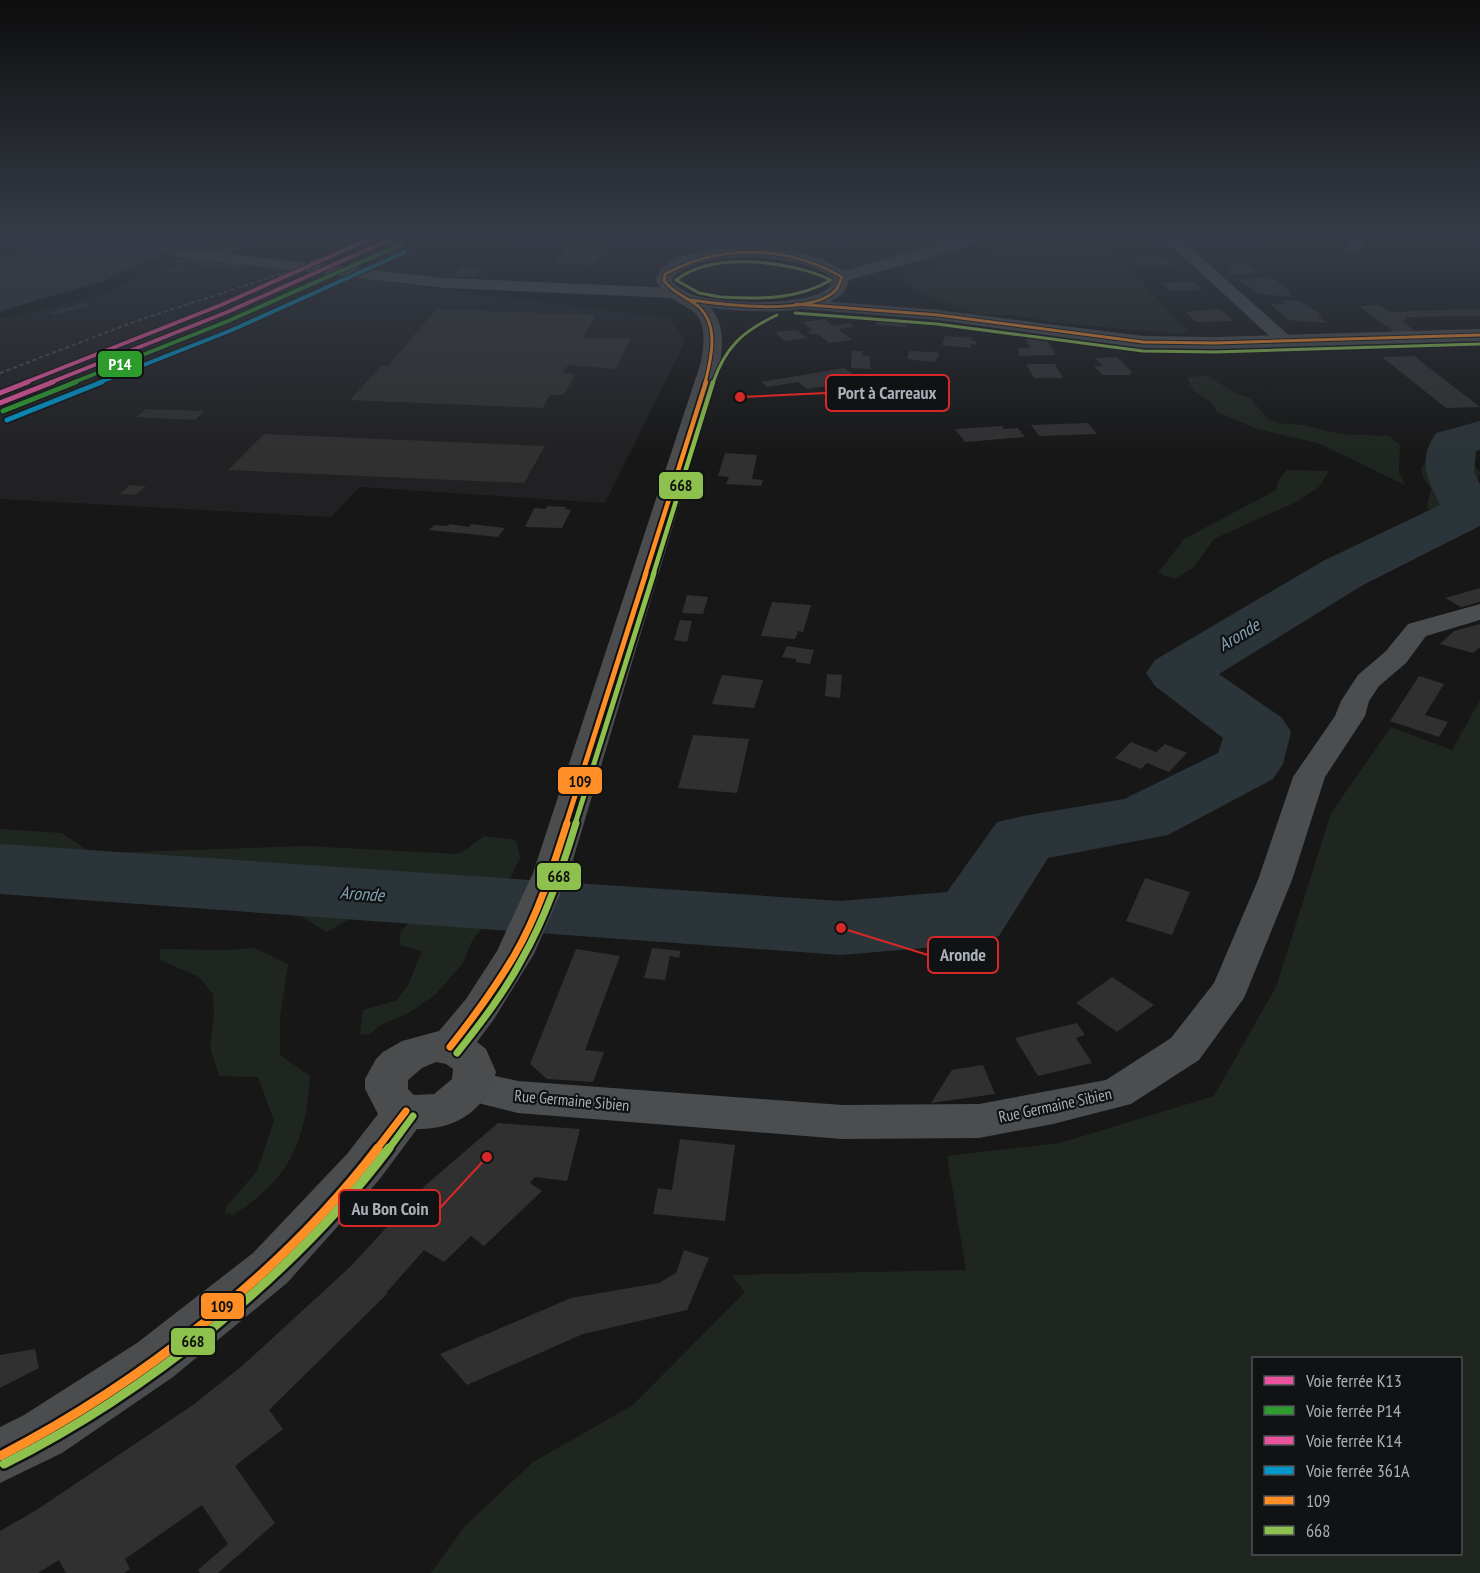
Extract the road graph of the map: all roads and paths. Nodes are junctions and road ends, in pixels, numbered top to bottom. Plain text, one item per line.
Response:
1 (700, 309) edge
2 (768, 309) edge
3 (866, 309) edge
4 (914, 309) edge
5 (1250, 309) edge
6 (939, 315) junction
7 (1480, 335) edge
8 (1285, 341) junction
9 (712, 356) junction
10 (1480, 612) edge
11 (450, 1047) junction
12 (472, 1088) junction
13 (406, 1111) junction
14 (0, 1456) edge

1 - 9 main road
2 - 9 main road
3 - 6 street
4 - 6 street
5 - 8 street
6 - 8 street
7 - 8 street
9 - 11 main road
10 - 12 street, Rue Germaine Sibien
11 - 12 main road
11 - 13 main road
12 - 13 main road
13 - 14 main road

